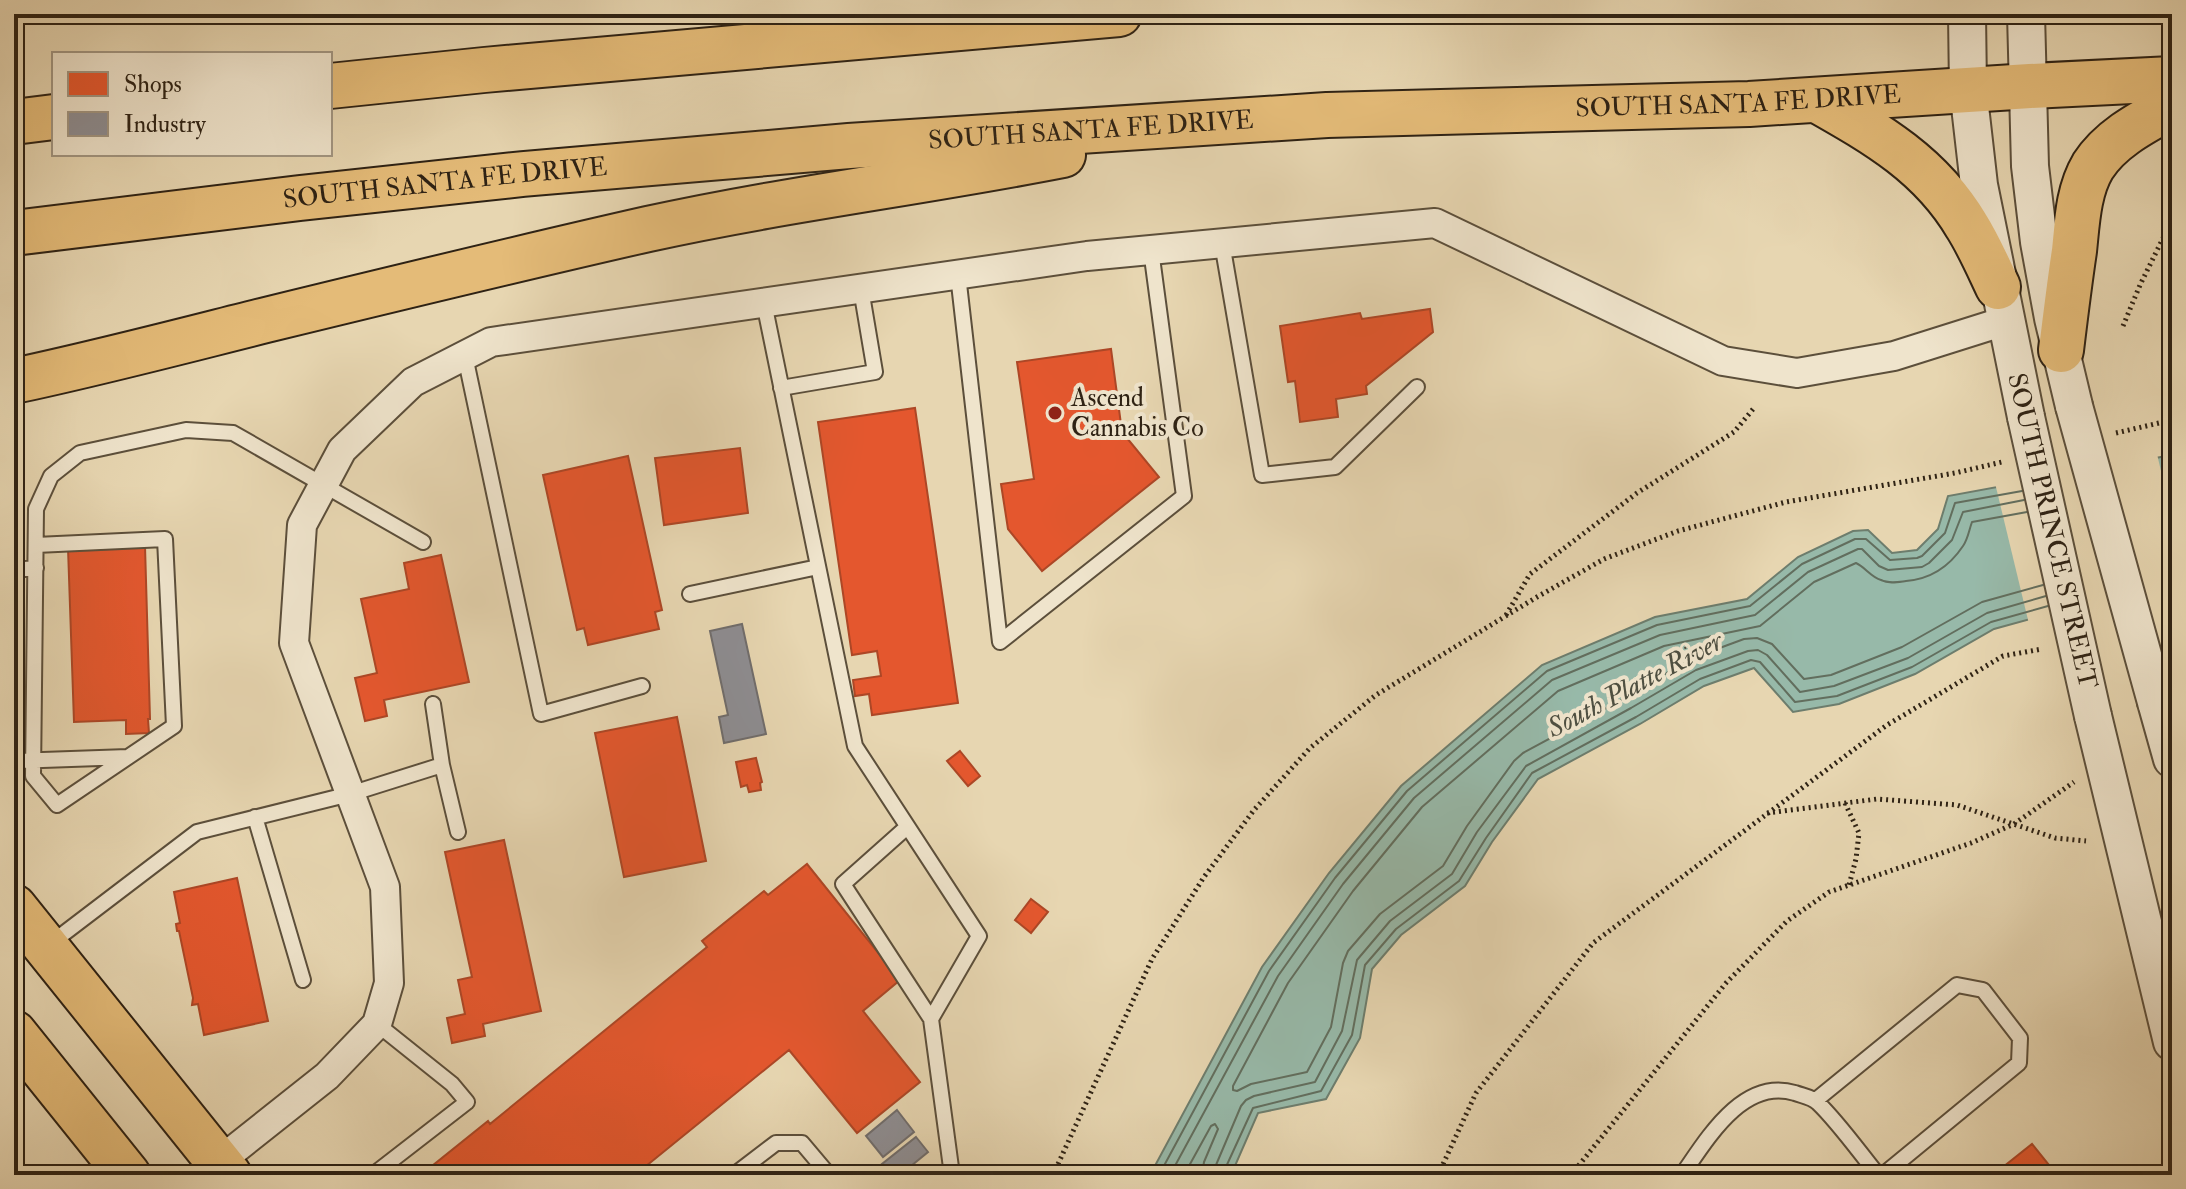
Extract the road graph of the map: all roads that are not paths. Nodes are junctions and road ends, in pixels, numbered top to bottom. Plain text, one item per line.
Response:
1 (1119, 14) edge
2 (1967, 14) edge
3 (2026, 14) edge
4 (2172, 79) edge
5 (332, 86) edge
6 (2030, 86) junction
7 (1968, 89) junction
8 (1817, 100) junction
9 (2172, 106) edge
10 (1327, 115) junction
11 (14, 233) edge
12 (1222, 243) junction
13 (1151, 250) junction
14 (958, 275) junction
15 (861, 289) junction
16 (764, 303) junction
17 (2002, 304) junction
18 (2061, 350) junction
19 (465, 356) junction
20 (91, 365) junction
21 (14, 381) edge
22 (1417, 387) dead end
23 (781, 388) junction
24 (14, 389) edge
25 (324, 484) junction
26 (423, 542) dead end
27 (36, 545) junction
28 (818, 567) junction
29 (36, 568) junction
30 (14, 570) edge
31 (690, 594) dead end
32 (642, 686) dead end
33 (433, 704) dead end
34 (128, 757) junction
35 (2172, 759) edge
36 (33, 760) junction
37 (14, 761) edge
38 (442, 765) junction
39 (350, 794) junction
40 (255, 817) junction
41 (907, 827) junction
42 (458, 832) dead end
43 (14, 907) edge
44 (46, 947) junction
45 (303, 980) dead end
46 (931, 1019) junction
47 (377, 1024) junction
48 (14, 1033) edge
49 (2172, 1042) edge
50 (1816, 1100) junction
51 (216, 1171) edge
52 (128, 1175) edge
53 (380, 1175) edge
54 (734, 1175) edge
55 (829, 1175) edge
56 (952, 1175) edge
57 (1682, 1175) edge
58 (1881, 1175) edge

1 - 5 main road
2 - 7 street, SOUTH PRINCE STREET
3 - 6 street, SOUTH PRINCE STREET
4 - 6 main road, SOUTH SANTA FE DRIVE
6 - 7 main road, SOUTH SANTA FE DRIVE
6 - 18 street, SOUTH PRINCE STREET
7 - 8 main road, SOUTH SANTA FE DRIVE
7 - 17 street, SOUTH PRINCE STREET
8 - 10 main road, SOUTH SANTA FE DRIVE
8 - 17 main road
9 - 18 main road
10 - 11 main road, SOUTH SANTA FE DRIVE
10 - 20 main road
12 - 13 street
12 - 17 street
12 - 22 lane
13 - 14 street
13 - 14 lane
14 - 15 street
15 - 16 street
15 - 23 lane
16 - 19 street
16 - 23 lane
17 - 49 street, SOUTH PRINCE STREET, bridge
18 - 35 street, SOUTH PRINCE STREET, bridge
19 - 25 street
19 - 32 lane
20 - 21 main road
20 - 24 main road
23 - 28 lane
25 - 26 lane
25 - 27 lane
25 - 39 street
27 - 29 lane
27 - 34 lane
28 - 31 lane
28 - 41 lane
29 - 30 lane
29 - 36 lane
33 - 38 lane
34 - 36 lane
34 - 36 lane
36 - 37 lane
38 - 39 lane
38 - 42 lane
39 - 40 lane
39 - 47 street
40 - 44 lane
40 - 45 lane
41 - 46 lane
41 - 46 lane
43 - 44 main road
44 - 51 main road
46 - 56 lane
47 - 51 street
47 - 53 lane
48 - 52 main road
50 - 57 lane
50 - 58 lane
50 - 58 lane
54 - 55 lane

